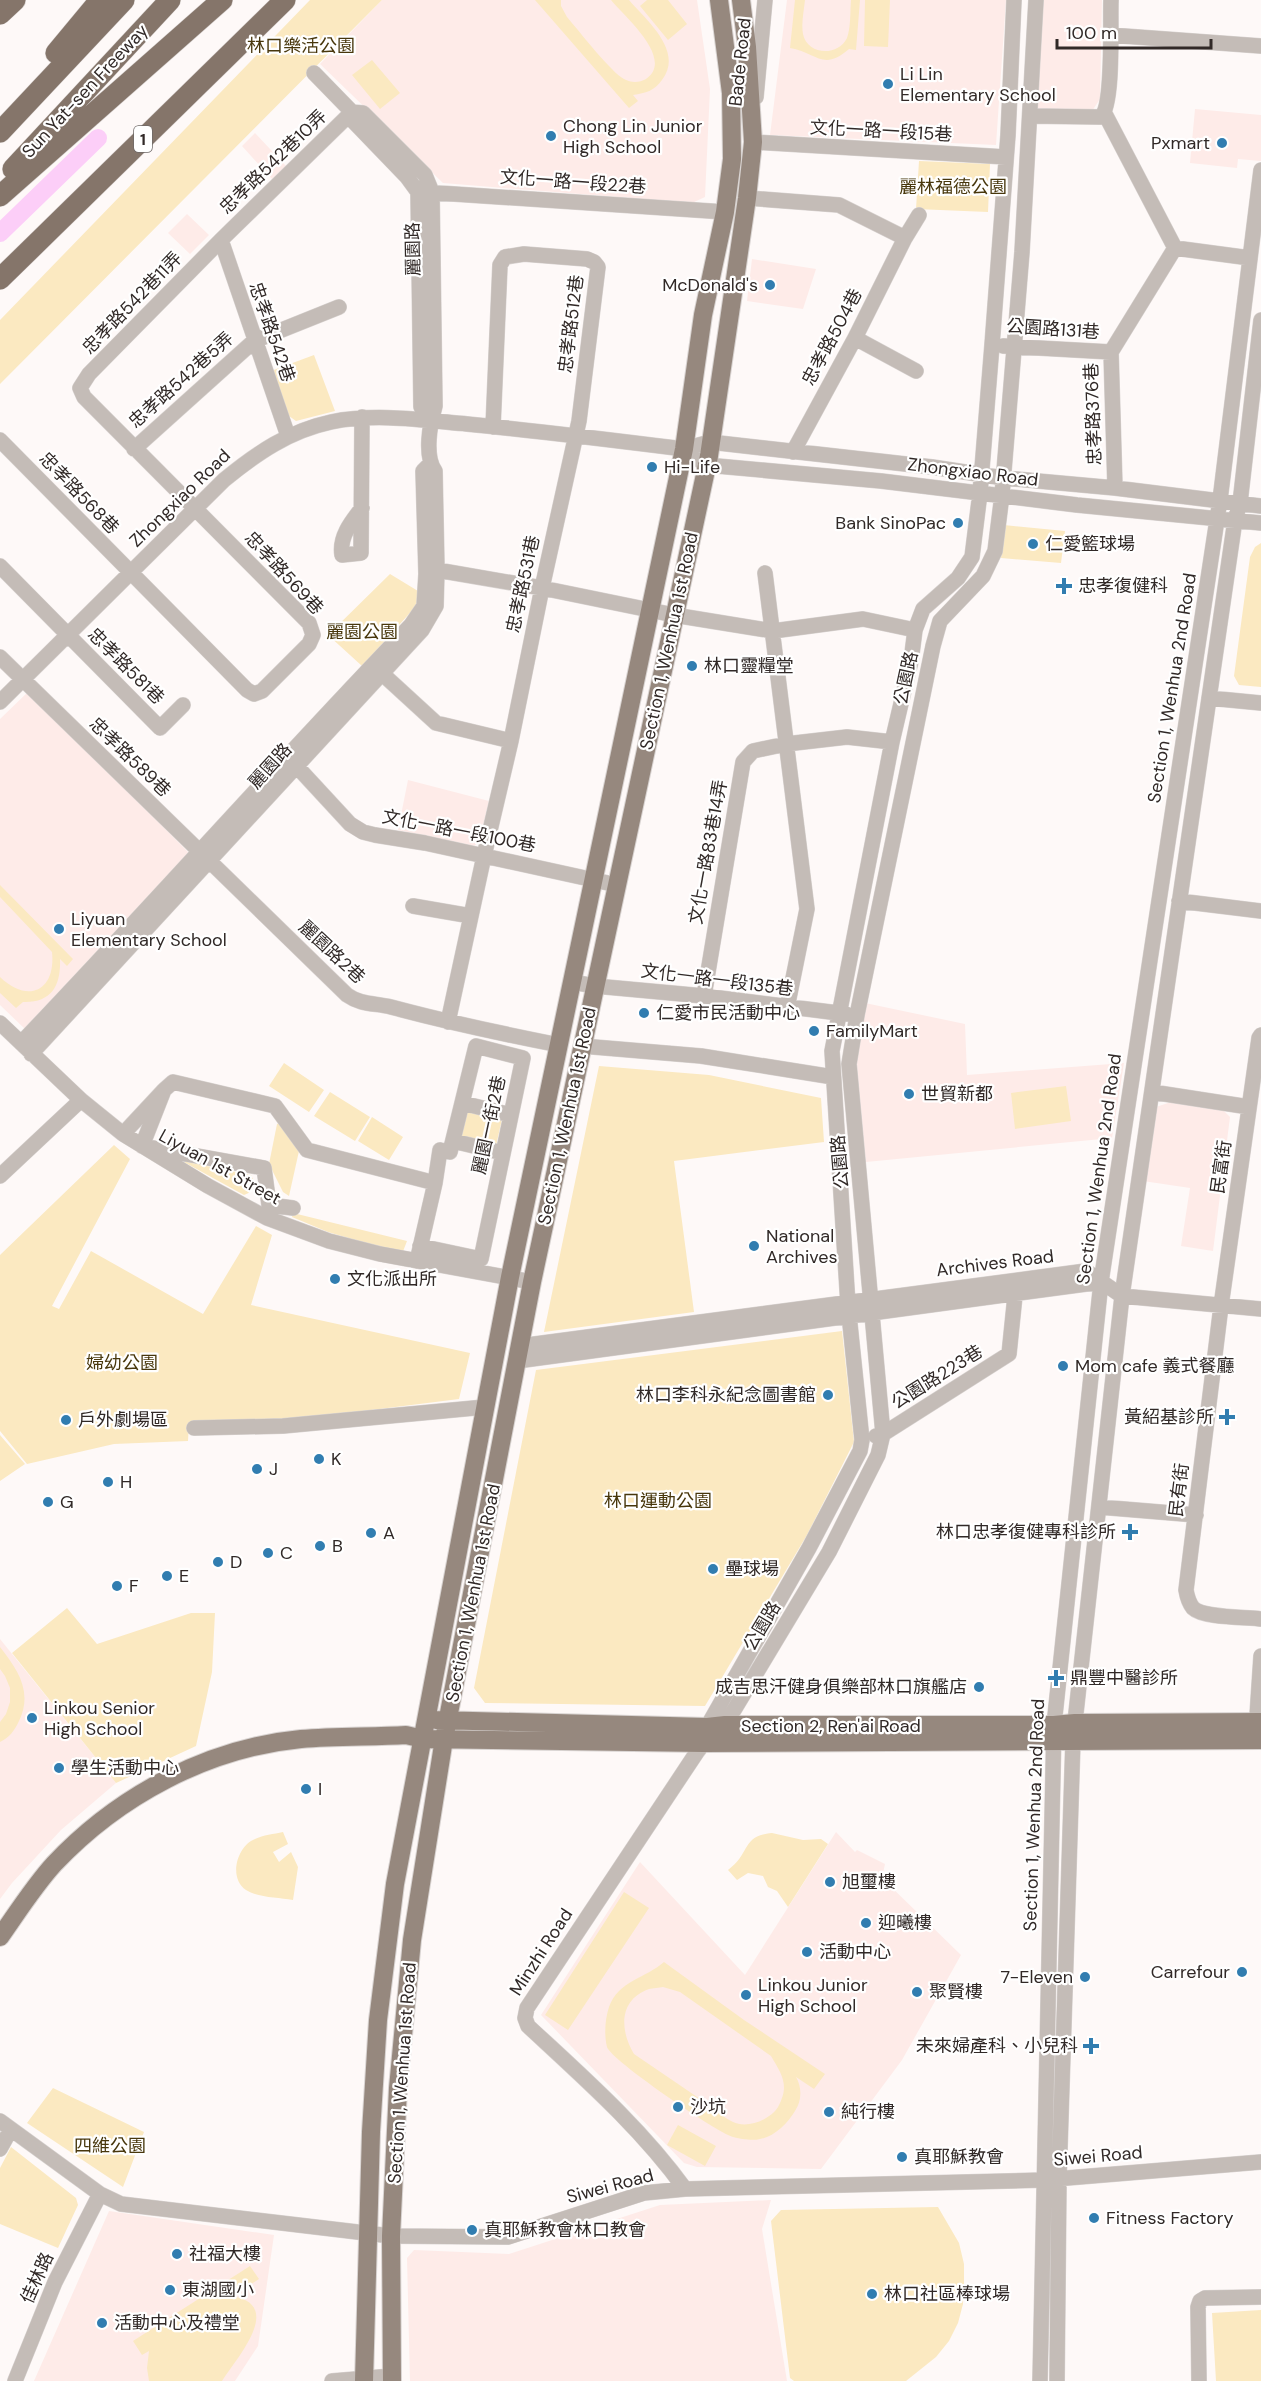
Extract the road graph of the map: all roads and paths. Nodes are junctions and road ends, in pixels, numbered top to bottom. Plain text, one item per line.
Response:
1 (15, 0) edge
2 (100, 0) edge
3 (124, 0) edge
4 (170, 0) edge
5 (222, 0) edge
6 (285, 0) edge
7 (719, 0) edge
8 (741, 0) edge
9 (765, 0) edge
10 (1014, 0) edge
11 (1036, 0) edge
12 (1111, 0) edge
13 (0, 14) edge
14 (1110, 35) junction
15 (1261, 46) edge
16 (314, 73) dead end
17 (352, 112) junction
18 (1105, 114) junction
19 (0, 115) edge
20 (1030, 116) junction
21 (0, 132) edge
22 (753, 134) junction
23 (1006, 158) junction
24 (1261, 170) edge
25 (0, 183) edge
26 (425, 192) junction
27 (0, 196) edge
28 (747, 198) junction
29 (725, 212) junction
30 (919, 215) dead end
31 (905, 238) junction
32 (220, 240) junction
33 (1175, 249) junction
34 (1250, 258) junction
35 (0, 279) edge
36 (339, 307) dead end
37 (1261, 320) edge
38 (855, 338) junction
39 (254, 341) junction
40 (992, 345) junction
41 (1013, 347) junction
42 (1111, 352) junction
43 (916, 371) dead end
44 (84, 397) joint
45 (362, 417) junction
46 (431, 421) junction
47 (493, 427) junction
48 (288, 436) junction
49 (576, 436) junction
50 (0, 440) edge
51 (710, 442) junction
52 (134, 449) junction
53 (684, 449) junction
54 (983, 449) junction
55 (1005, 451) junction
56 (793, 452) junction
57 (430, 464) junction
58 (706, 465) junction
59 (981, 476) junction
60 (1004, 478) junction
61 (1115, 488) junction
62 (980, 493) junction
63 (1002, 495) junction
64 (1220, 500) junction
65 (1240, 503) junction
66 (1261, 506) edge
67 (362, 508) dead end
68 (195, 510) junction
69 (1217, 517) junction
70 (1235, 520) junction
71 (1261, 522) edge
72 (972, 557) junction
73 (991, 560) junction
74 (0, 566) edge
75 (437, 570) junction
76 (130, 573) junction
77 (765, 573) dead end
78 (542, 588) junction
79 (651, 610) junction
80 (674, 615) junction
81 (773, 631) junction
82 (68, 636) junction
83 (914, 637) junction
84 (932, 649) junction
85 (0, 657) edge
86 (377, 669) junction
87 (23, 680) junction
88 (1209, 698) junction
89 (0, 702) edge
90 (1261, 703) edge
91 (183, 705) dead end
92 (511, 741) junction
93 (892, 742) junction
94 (786, 744) junction
95 (291, 761) junction
96 (876, 829) junction
97 (894, 831) junction
98 (204, 856) junction
99 (484, 856) junction
100 (594, 879) junction
101 (617, 885) junction
102 (1179, 901) junction
103 (413, 906) dead end
104 (1261, 910) edge
105 (471, 916) junction
106 (572, 982) junction
107 (595, 986) junction
108 (704, 996) junction
109 (787, 1008) junction
110 (838, 1014) junction
111 (857, 1015) junction
112 (448, 1022) junction
113 (0, 1023) edge
114 (1261, 1035) edge
115 (559, 1045) junction
116 (582, 1046) junction
117 (26, 1049) junction
118 (849, 1064) junction
119 (832, 1070) junction
120 (164, 1090) junction
121 (1152, 1092) junction
122 (81, 1100) junction
123 (462, 1103) junction
124 (1249, 1107) junction
125 (511, 1115) junction
126 (123, 1134) junction
127 (453, 1141) junction
128 (142, 1146) junction
129 (503, 1153) junction
130 (0, 1176) edge
131 (435, 1183) junction
132 (293, 1208) dead end
133 (418, 1254) junction
134 (510, 1277) junction
135 (532, 1282) junction
136 (1101, 1282) junction
137 (1016, 1288) junction
138 (1122, 1296) junction
139 (873, 1306) junction
140 (1221, 1306) junction
141 (1261, 1309) edge
142 (849, 1310) junction
143 (518, 1353) junction
144 (485, 1407) junction
145 (194, 1428) dead end
146 (883, 1434) junction
147 (862, 1440) junction
148 (1099, 1507) junction
149 (1196, 1515) junction
150 (810, 1545) junction
151 (829, 1552) junction
152 (1261, 1619) edge
153 (1261, 1656) edge
154 (737, 1674) junction
155 (751, 1682) junction
156 (448, 1719) junction
157 (725, 1725) junction
158 (418, 1731) junction
159 (1258, 1731) edge
160 (1074, 1732) junction
161 (1054, 1734) junction
162 (705, 1735) junction
163 (444, 1739) junction
164 (0, 1937) edge
165 (6, 2125) edge
166 (0, 2149) edge
167 (1261, 2162) edge
168 (1261, 2178) edge
169 (1059, 2179) junction
170 (1043, 2180) junction
171 (686, 2189) junction
172 (100, 2194) junction
173 (368, 2232) junction
174 (391, 2236) junction
175 (1261, 2297) edge
176 (392, 2379) edge
177 (364, 2380) edge
178 (15, 2381) edge
179 (332, 2381) edge
180 (1040, 2381) edge
181 (1057, 2381) edge
182 (1198, 2381) edge

1 - 13 highway
2 - 19 highway
3 - 21 highway, Sun Yat-sen Freeway
4 - 25 highway, Sun Yat-sen Freeway
5 - 27 highway
6 - 35 highway, 1
7 - 29 main road, Section 1, Wenhua 1st Road
8 - 22 main road, Section 1, Wenhua 1st Road
9 - 22 street, Bade Road
10 - 23 street, 公園路
11 - 20 street, 公園路
12 - 14 street
14 - 15 street
14 - 18 street
16 - 17 street
17 - 26 street
17 - 32 street, 忠孝路542巷10弄
18 - 20 street
18 - 33 street
20 - 41 street, 公園路
22 - 23 street, 文化一路一段15巷
22 - 28 main road, Section 1, Wenhua 1st Road
23 - 40 street, 公園路
24 - 34 street, Section 1, Wenhua 2nd Road
26 - 29 street, 文化一路一段22巷
26 - 46 street, 麗園路
28 - 31 street
28 - 51 main road, Section 1, Wenhua 1st Road
29 - 53 main road, Section 1, Wenhua 1st Road
30 - 31 street, 忠孝路504巷
31 - 38 street, 忠孝路504巷
32 - 39 street, 忠孝路542巷
32 - 44 street, 忠孝路542巷11弄
33 - 34 street
33 - 42 street, 忠孝路376巷
34 - 64 street, Section 1, Wenhua 2nd Road
36 - 39 street
37 - 65 street, Section 1, Wenhua 2nd Road
38 - 43 street
38 - 56 street, 忠孝路504巷
39 - 48 street, 忠孝路542巷
39 - 52 street, 忠孝路542巷5弄
40 - 41 street, 公園路131巷
40 - 54 street, 公園路
41 - 42 street, 公園路131巷
41 - 55 street, 公園路
42 - 61 street, 忠孝路376巷
44 - 52 street, 忠孝路569巷
45 - 46 street, Zhongxiao Road
45 - 48 street, Zhongxiao Road
45 - 67 street
46 - 47 street, Zhongxiao Road
46 - 57 street, 麗園路
47 - 49 street, Zhongxiao Road
47 - 49 street, 忠孝路512巷
48 - 68 street, Zhongxiao Road
49 - 53 street, Zhongxiao Road
49 - 78 street, 忠孝路531巷
50 - 76 street, 忠孝路568巷
51 - 53 street, Zhongxiao Road
51 - 56 street, Zhongxiao Road
51 - 58 main road, Section 1, Wenhua 1st Road
52 - 68 street, 忠孝路569巷
53 - 58 street, Zhongxiao Road
53 - 79 main road, Section 1, Wenhua 1st Road
54 - 55 street
54 - 59 street, 公園路
55 - 60 street, 公園路
56 - 59 street, Zhongxiao Road
57 - 75 street, 麗園路
57 - 86 street, 麗園路
58 - 62 street, Zhongxiao Road
58 - 80 main road, Section 1, Wenhua 1st Road
59 - 60 street, Zhongxiao Road
59 - 62 street, 公園路
60 - 61 street, Zhongxiao Road
60 - 63 street, 公園路
61 - 64 street, Zhongxiao Road
62 - 63 street, Zhongxiao Road
62 - 72 street, 公園路
63 - 69 street, Zhongxiao Road
63 - 73 street, 公園路
64 - 65 street, Zhongxiao Road
64 - 69 street, Section 1, Wenhua 2nd Road
65 - 66 street, Zhongxiao Road
65 - 70 street, Section 1, Wenhua 2nd Road
68 - 76 street, Zhongxiao Road
68 - 76 street, 忠孝路569巷
69 - 70 street, Zhongxiao Road
69 - 136 street, Section 1, Wenhua 2nd Road
70 - 71 street, Zhongxiao Road
70 - 88 street, Section 1, Wenhua 2nd Road
72 - 73 street
72 - 83 street, 公園路
73 - 84 street, 公園路
74 - 82 street
75 - 78 street
75 - 86 street, 麗園路
76 - 82 street, Zhongxiao Road
77 - 81 street
78 - 79 street
78 - 92 street, 忠孝路531巷
79 - 80 street
79 - 100 main road, Section 1, Wenhua 1st Road
80 - 81 street
80 - 101 main road, Section 1, Wenhua 1st Road
81 - 83 street
81 - 94 street
82 - 87 street, Zhongxiao Road
82 - 91 street, 忠孝路581巷
83 - 84 street
83 - 93 street, 公園路
84 - 97 street, 公園路
85 - 87 street, 忠孝路589巷
86 - 92 street
86 - 95 street, 麗園路
87 - 89 street, Zhongxiao Road
87 - 98 street, 忠孝路589巷
88 - 90 street
88 - 102 street, Section 1, Wenhua 2nd Road
92 - 99 street, 忠孝路531巷
93 - 94 street, 文化一路83巷14弄
93 - 96 street, 公園路
94 - 108 street, 文化一路83巷14弄
94 - 109 street
95 - 98 street, 麗園路
95 - 99 street, 文化一路一段100巷
96 - 97 street
96 - 110 street, 公園路
97 - 111 street, 公園路
98 - 112 street, 麗園路2巷
98 - 117 street, 麗園路
99 - 100 street, 文化一路一段100巷
99 - 105 street, 忠孝路531巷
100 - 101 street, 文化一路一段100巷
100 - 106 main road, Section 1, Wenhua 1st Road
101 - 107 main road, Section 1, Wenhua 1st Road
102 - 104 street
102 - 121 street, Section 1, Wenhua 2nd Road
103 - 105 street
105 - 112 street, 忠孝路531巷
106 - 107 street, 文化一路一段135巷
106 - 115 main road, Section 1, Wenhua 1st Road
107 - 108 street, 文化一路一段135巷
107 - 116 main road, Section 1, Wenhua 1st Road
108 - 109 street, 文化一路一段135巷
109 - 110 street, 文化一路一段135巷
110 - 111 street, 文化一路一段135巷
110 - 119 street, 公園路
111 - 118 street, 公園路
112 - 115 street, 麗園路2巷
113 - 117 street, Liyuan 1st Street
114 - 124 street, 民富街
115 - 134 main road, Section 1, Wenhua 1st Road
116 - 119 street
116 - 135 main road, Section 1, Wenhua 1st Road
117 - 122 street, Liyuan 1st Street
118 - 119 street
118 - 139 street, 公園路
119 - 142 street, 公園路
120 - 126 street
120 - 128 street
120 - 131 street
121 - 124 street
121 - 138 street, Section 1, Wenhua 2nd Road
122 - 126 street, Liyuan 1st Street
122 - 130 street
123 - 125 street
123 - 125 street, 麗園一街2巷
123 - 127 street, 麗園一街2巷
124 - 140 street, 民富街
125 - 129 street, 麗園一街2巷
126 - 128 street, Liyuan 1st Street
127 - 129 street
127 - 131 street, 麗園一街2巷
128 - 132 street
128 - 133 street, Liyuan 1st Street
129 - 133 street, 麗園一街2巷
131 - 133 street, 麗園一街2巷
133 - 134 street, Liyuan 1st Street
134 - 135 street, Liyuan 1st Street
134 - 144 main road, Section 1, Wenhua 1st Road
135 - 143 main road, Section 1, Wenhua 1st Road
136 - 137 street, Archives Road
136 - 138 street, Archives Road
136 - 161 street, Section 1, Wenhua 2nd Road
137 - 139 street, Archives Road
137 - 146 street, 公園路223巷
138 - 140 street
138 - 148 street, Section 1, Wenhua 2nd Road
139 - 142 street, Archives Road
139 - 146 street, 公園路
140 - 141 street
140 - 149 street, 民有街
142 - 143 street, Archives Road
142 - 147 street, 公園路
143 - 156 main road, Section 1, Wenhua 1st Road
144 - 145 street
144 - 158 main road, Section 1, Wenhua 1st Road
146 - 147 street
146 - 151 street, 公園路
147 - 150 street, 公園路
148 - 149 street
148 - 160 street, Section 1, Wenhua 2nd Road
149 - 152 street, 民有街
150 - 151 street
150 - 154 street, 公園路
151 - 155 street, 公園路
153 - 159 street
154 - 155 street
154 - 162 street, 公園路
155 - 157 street, 公園路
156 - 158 main road, Section 2, Ren'ai Road
156 - 162 main road, Section 2, Ren'ai Road
156 - 163 main road, Section 1, Wenhua 1st Road
157 - 161 main road, Section 2, Ren'ai Road
157 - 162 main road, Section 2, Ren'ai Road
158 - 163 main road, Section 2, Ren'ai Road
158 - 164 main road, Section 2, Ren'ai Road
158 - 173 main road, Section 1, Wenhua 1st Road
159 - 160 main road, Section 2, Ren'ai Road
160 - 161 main road, Section 2, Ren'ai Road
160 - 169 street, Section 1, Wenhua 2nd Road
161 - 162 main road, Section 2, Ren'ai Road
161 - 170 street, Section 1, Wenhua 2nd Road
162 - 163 main road, Section 2, Ren'ai Road
162 - 171 street, Minzhi Road
163 - 174 main road, Section 1, Wenhua 1st Road
165 - 166 street
165 - 172 street, Siwei Road
167 - 168 street
167 - 169 street, Siwei Road
169 - 170 street, Siwei Road
169 - 181 street, Section 1, Wenhua 2nd Road
170 - 171 street, Siwei Road
170 - 180 street, Section 1, Wenhua 2nd Road
171 - 174 street, Siwei Road
172 - 173 street, Siwei Road
172 - 178 street, 佳林路
173 - 174 street, Siwei Road
173 - 177 main road, Section 1, Wenhua 1st Road
174 - 176 main road, Section 1, Wenhua 1st Road
175 - 182 street
176 - 177 street
177 - 179 street

